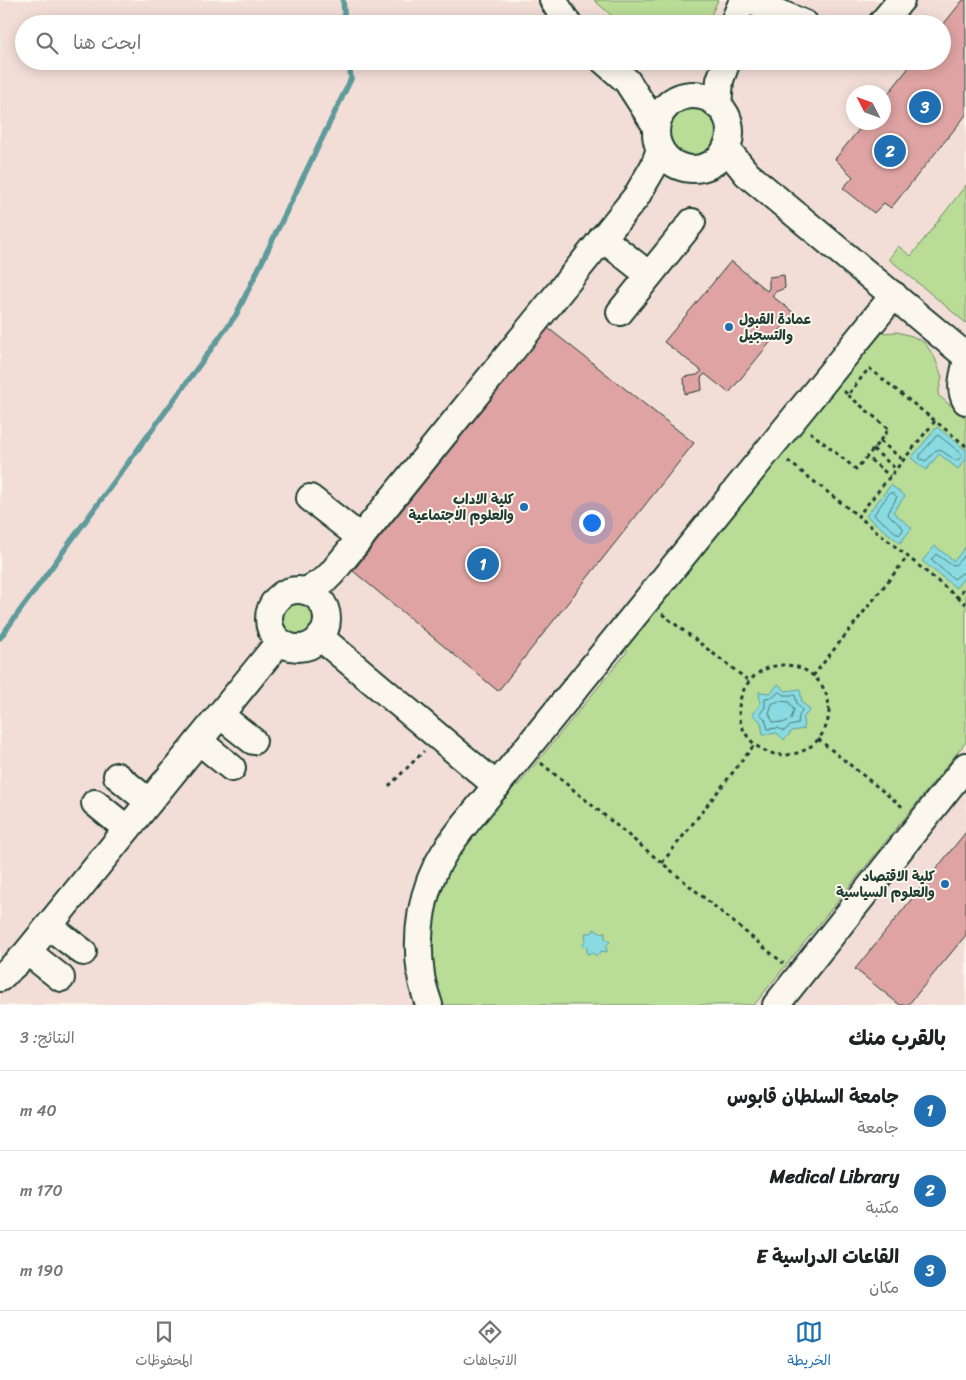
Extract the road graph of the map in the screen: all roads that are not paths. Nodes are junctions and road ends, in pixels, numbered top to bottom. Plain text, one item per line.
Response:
1 (553, 0) edge
2 (748, 7) edge
3 (562, 15) edge
4 (775, 15) edge
5 (614, 70) edge
6 (712, 70) edge
7 (724, 70) edge
8 (626, 81) junction
9 (687, 97) junction
10 (718, 106) junction
11 (658, 138) junction
12 (722, 154) junction
13 (680, 167) junction
14 (636, 197) junction
15 (692, 222) dead end
16 (602, 238) junction
17 (649, 275) junction
18 (894, 296) junction
19 (620, 312) dead end
20 (966, 356) edge
21 (966, 364) edge
22 (966, 402) edge
23 (310, 498) dead end
24 (361, 538) junction
25 (315, 598) junction
26 (320, 637) junction
27 (279, 642) junction
28 (220, 715) junction
29 (199, 741) junction
30 (253, 741) dead end
31 (966, 766) edge
32 (232, 768) dead end
33 (117, 776) dead end
34 (496, 786) junction
35 (149, 802) junction
36 (95, 803) dead end
37 (128, 829) junction
38 (49, 926) junction
39 (28, 952) junction
40 (83, 952) dead end
41 (0, 978) edge
42 (61, 978) dead end
43 (428, 1005) edge
44 (776, 1005) edge

1 - 3 lane
2 - 4 lane
5 - 8 lane
6 - 9 lane
7 - 10 lane
8 - 9 lane
8 - 11 lane
9 - 10 lane
9 - 11 lane
10 - 12 lane
11 - 13 lane
11 - 14 lane
12 - 13 lane
12 - 18 lane
13 - 14 lane
14 - 16 lane
15 - 17 lane
16 - 17 lane
16 - 24 lane
17 - 19 lane
18 - 20 lane
18 - 34 lane
21 - 22 lane
23 - 24 lane
24 - 25 lane
25 - 26 lane
25 - 27 lane
26 - 27 lane
26 - 34 lane
27 - 28 lane
28 - 29 lane
28 - 30 lane
29 - 32 lane
29 - 35 lane
31 - 44 lane
33 - 35 lane
34 - 43 lane
35 - 37 lane
36 - 37 lane
37 - 38 lane
38 - 39 lane
38 - 40 lane
39 - 41 lane
39 - 42 lane

